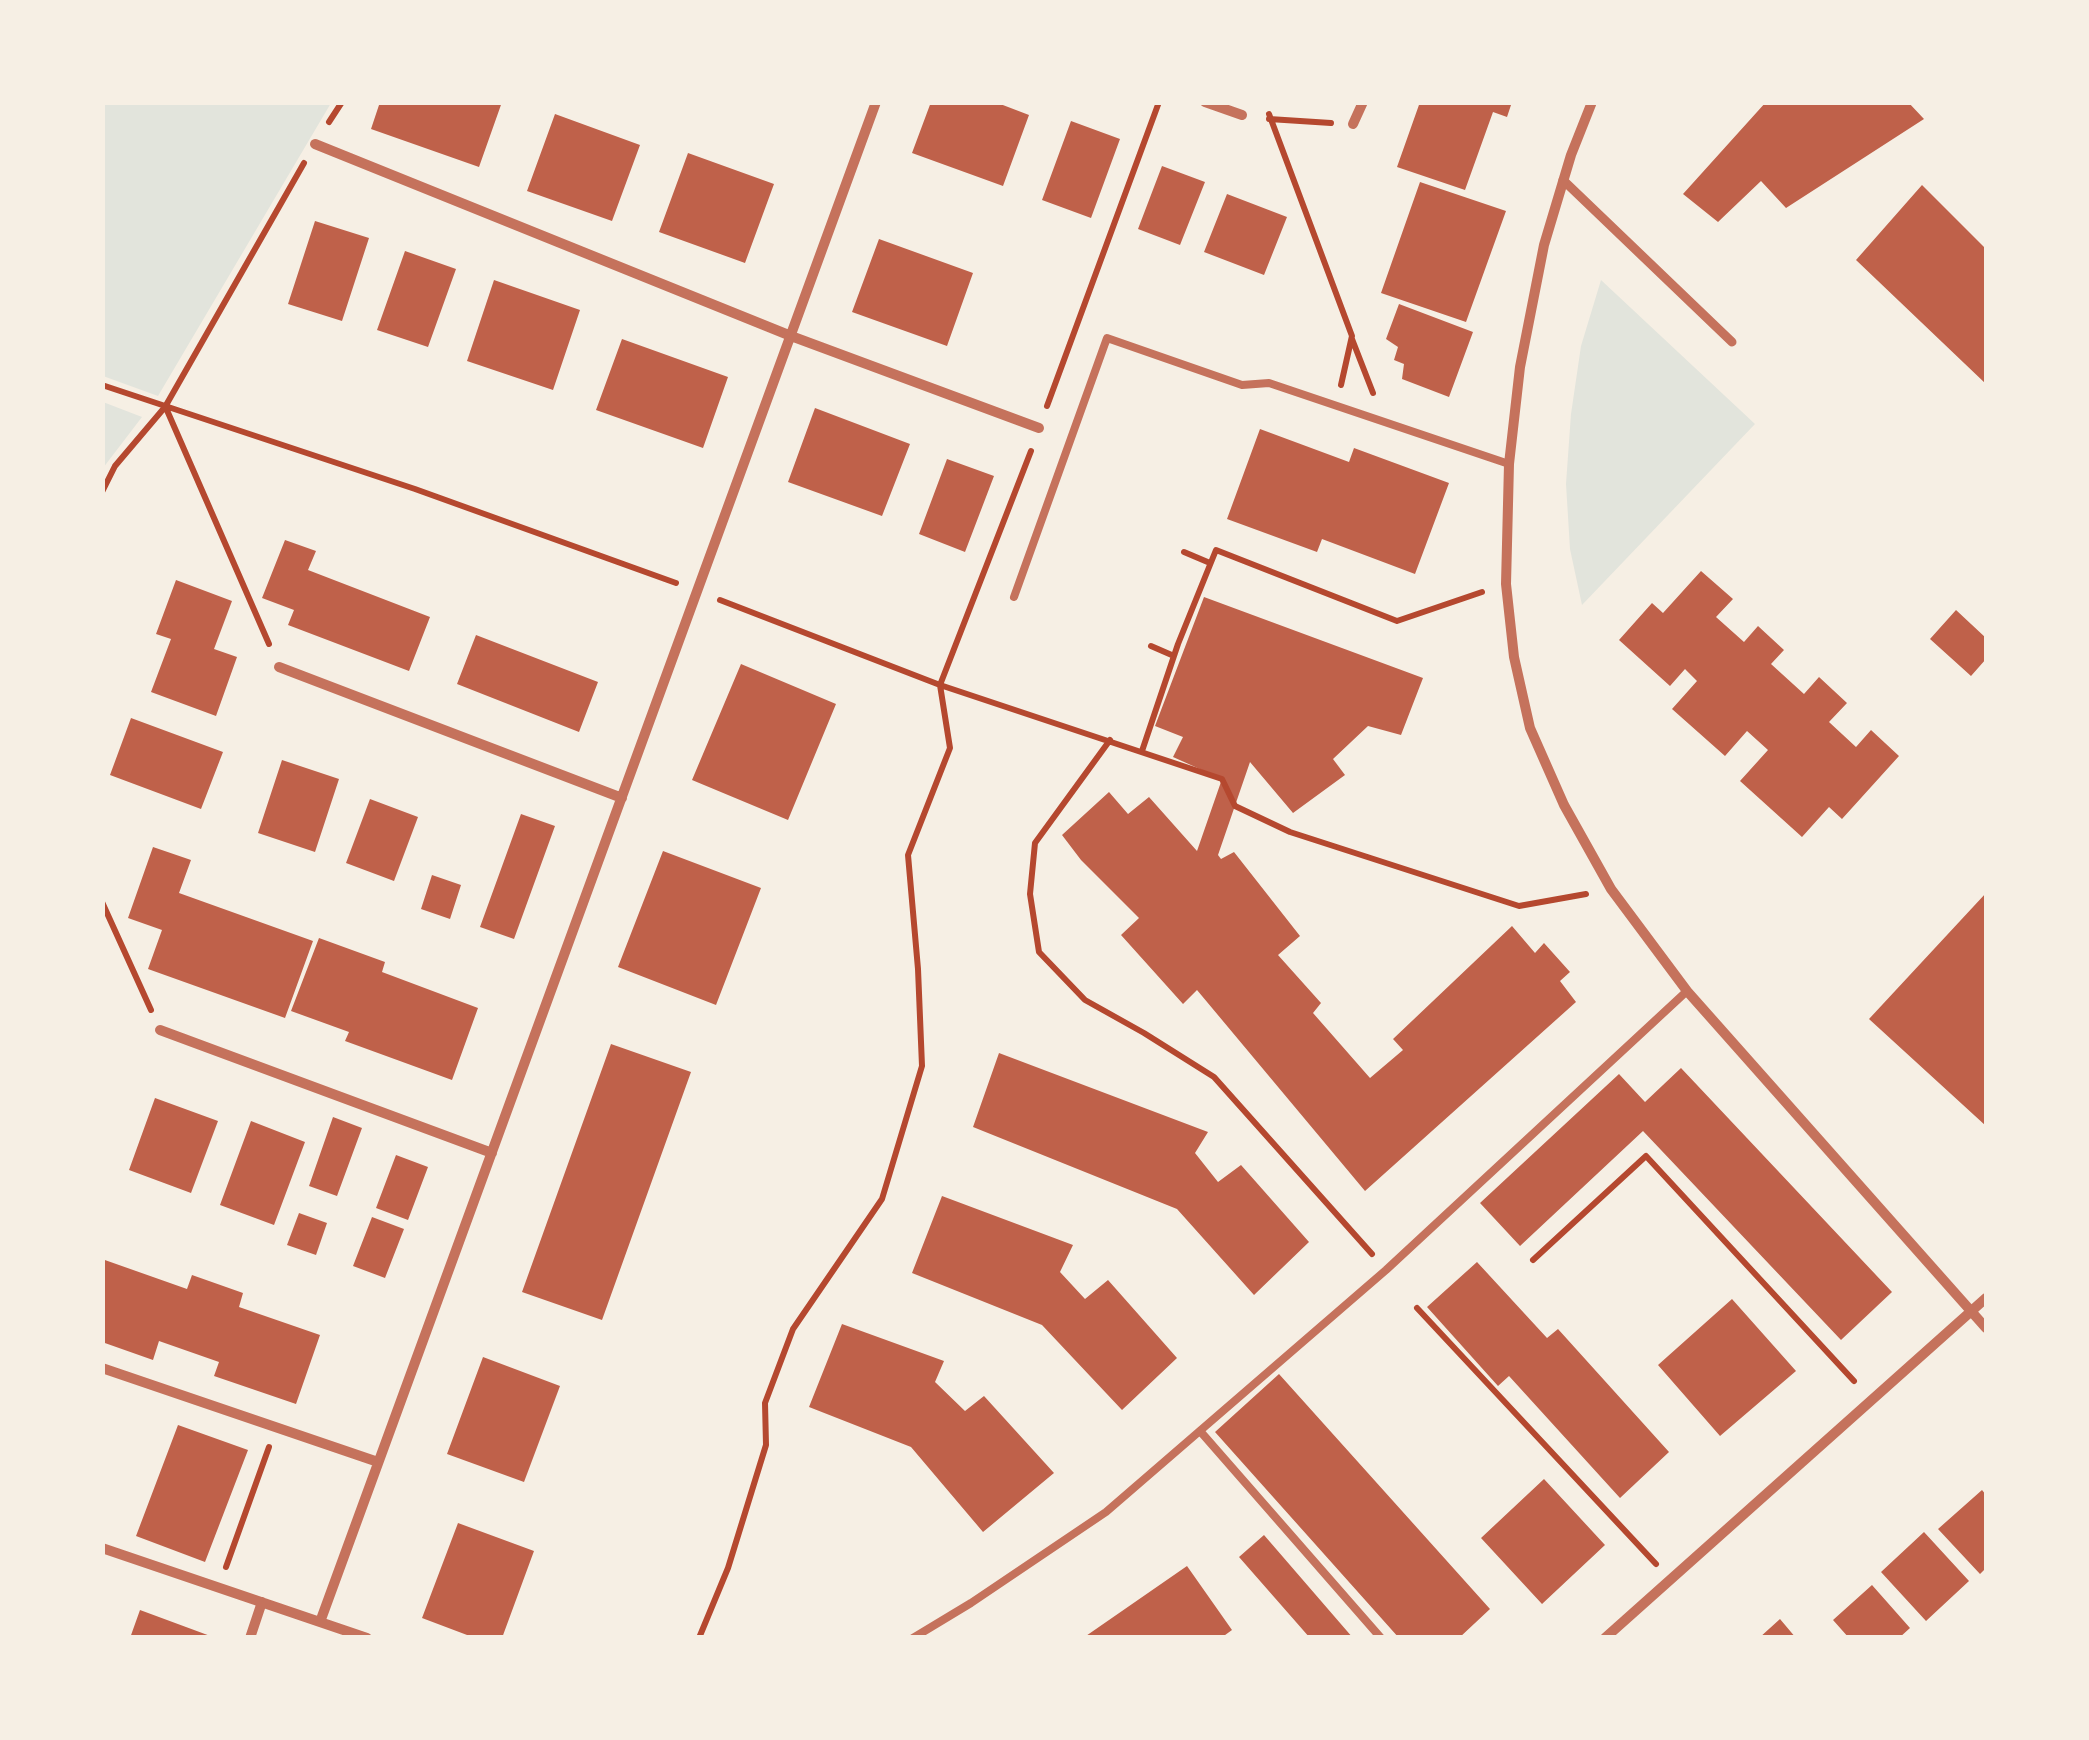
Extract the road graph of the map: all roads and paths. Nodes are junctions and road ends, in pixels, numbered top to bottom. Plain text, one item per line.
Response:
1 (342, 102) edge
2 (876, 102) edge
3 (1159, 102) edge
4 (1205, 102) edge
5 (1267, 102) edge
6 (1363, 102) edge
7 (1592, 102) edge
8 (1242, 116) joint
9 (1270, 120) junction
10 (1352, 124) joint
11 (314, 144) junction
12 (1563, 180) junction
13 (790, 336) junction
14 (1352, 336) junction
15 (1732, 342) dead end
16 (102, 386) edge
17 (1336, 406) junction
18 (165, 407) junction
19 (1384, 422) junction
20 (1039, 428) junction
21 (1509, 464) junction
22 (102, 492) edge
23 (1184, 552) dead end
24 (1210, 563) junction
25 (1506, 584) junction
26 (1014, 597) dead end
27 (1151, 646) dead end
28 (1174, 656) junction
29 (279, 667) joint
30 (1110, 740) dead end
31 (1142, 752) dead end
32 (1222, 779) dead end
33 (622, 798) junction
34 (1612, 889) junction
35 (102, 902) edge
36 (1687, 991) junction
37 (160, 1030) joint
38 (492, 1153) junction
39 (1533, 1260) dead end
40 (1386, 1270) junction
41 (1986, 1298) edge
42 (1417, 1308) dead end
43 (1972, 1312) junction
44 (1986, 1328) edge
45 (102, 1368) edge
46 (1872, 1401) junction
47 (276, 1426) junction
48 (1200, 1431) junction
49 (378, 1462) junction
50 (102, 1548) edge
51 (1670, 1579) junction
52 (219, 1587) junction
53 (262, 1602) junction
54 (320, 1622) junction
55 (250, 1638) edge
56 (366, 1638) edge
57 (699, 1638) edge
58 (913, 1638) edge
59 (1381, 1638) edge
60 (1605, 1638) edge

1 - 11 path
2 - 13 street
3 - 20 path
4 - 8 street
5 - 9 path
6 - 10 street
7 - 12 street
8 - 9 path
9 - 10 path
9 - 14 path
11 - 13 street
11 - 18 path
12 - 15 street
12 - 21 street
13 - 20 street
13 - 33 street
14 - 17 path
14 - 19 path
16 - 18 path
17 - 19 lane
17 - 26 lane
18 - 22 path
18 - 29 path
19 - 21 lane
20 - 57 path
21 - 25 street
23 - 24 path
24 - 25 path
24 - 28 path
25 - 34 street
27 - 28 path
28 - 31 path
29 - 33 street
30 - 40 path
32 - 34 path
33 - 38 street
34 - 36 street
35 - 37 path
36 - 40 lane
36 - 43 street
37 - 38 street
38 - 49 street
39 - 46 path
40 - 48 lane
41 - 43 street
42 - 51 path
43 - 44 street
43 - 46 street
45 - 47 street
46 - 51 street
47 - 49 street
47 - 52 path
48 - 58 lane
48 - 59 lane
49 - 54 street
50 - 52 street
51 - 60 street
52 - 53 street
53 - 54 street
53 - 55 street
54 - 56 street

